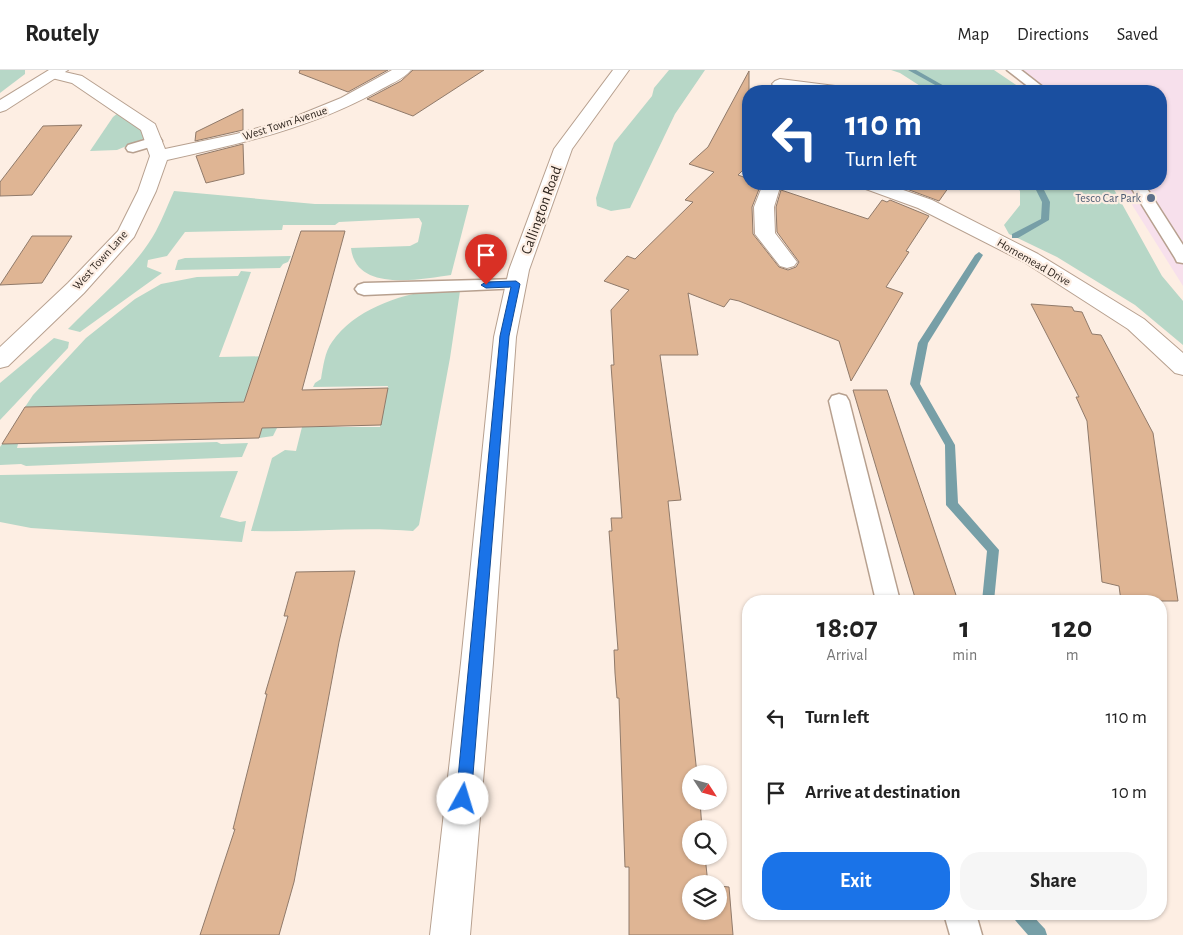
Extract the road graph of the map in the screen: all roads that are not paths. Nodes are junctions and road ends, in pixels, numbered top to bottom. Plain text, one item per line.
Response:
1 (403, 70) edge
2 (621, 70) edge
3 (1013, 70) edge
4 (1033, 70) edge
5 (57, 72) edge
6 (780, 84) dead end
7 (785, 85) edge
8 (1034, 85) edge
9 (1042, 85) edge
10 (0, 107) edge
11 (133, 148) dead end
12 (157, 148) junction
13 (770, 190) edge
14 (886, 190) edge
15 (1140, 190) edge
16 (1183, 258) edge
17 (787, 262) dead end
18 (516, 284) junction
19 (364, 289) dead end
20 (0, 360) edge
21 (1183, 367) edge
22 (839, 400) dead end
23 (887, 595) edge
24 (962, 920) edge
25 (450, 935) edge
26 (966, 935) edge

1 - 12 street, West Town Avenue
2 - 18 street, Callington Road
3 - 8 lane
4 - 9 lane
5 - 10 street
5 - 12 street
6 - 7 street
11 - 12 lane
12 - 20 street, West Town Lane
13 - 17 street
14 - 21 street, Homemead Drive
15 - 16 lane
18 - 19 lane
18 - 25 street, Callington Road
22 - 23 lane
24 - 26 lane

